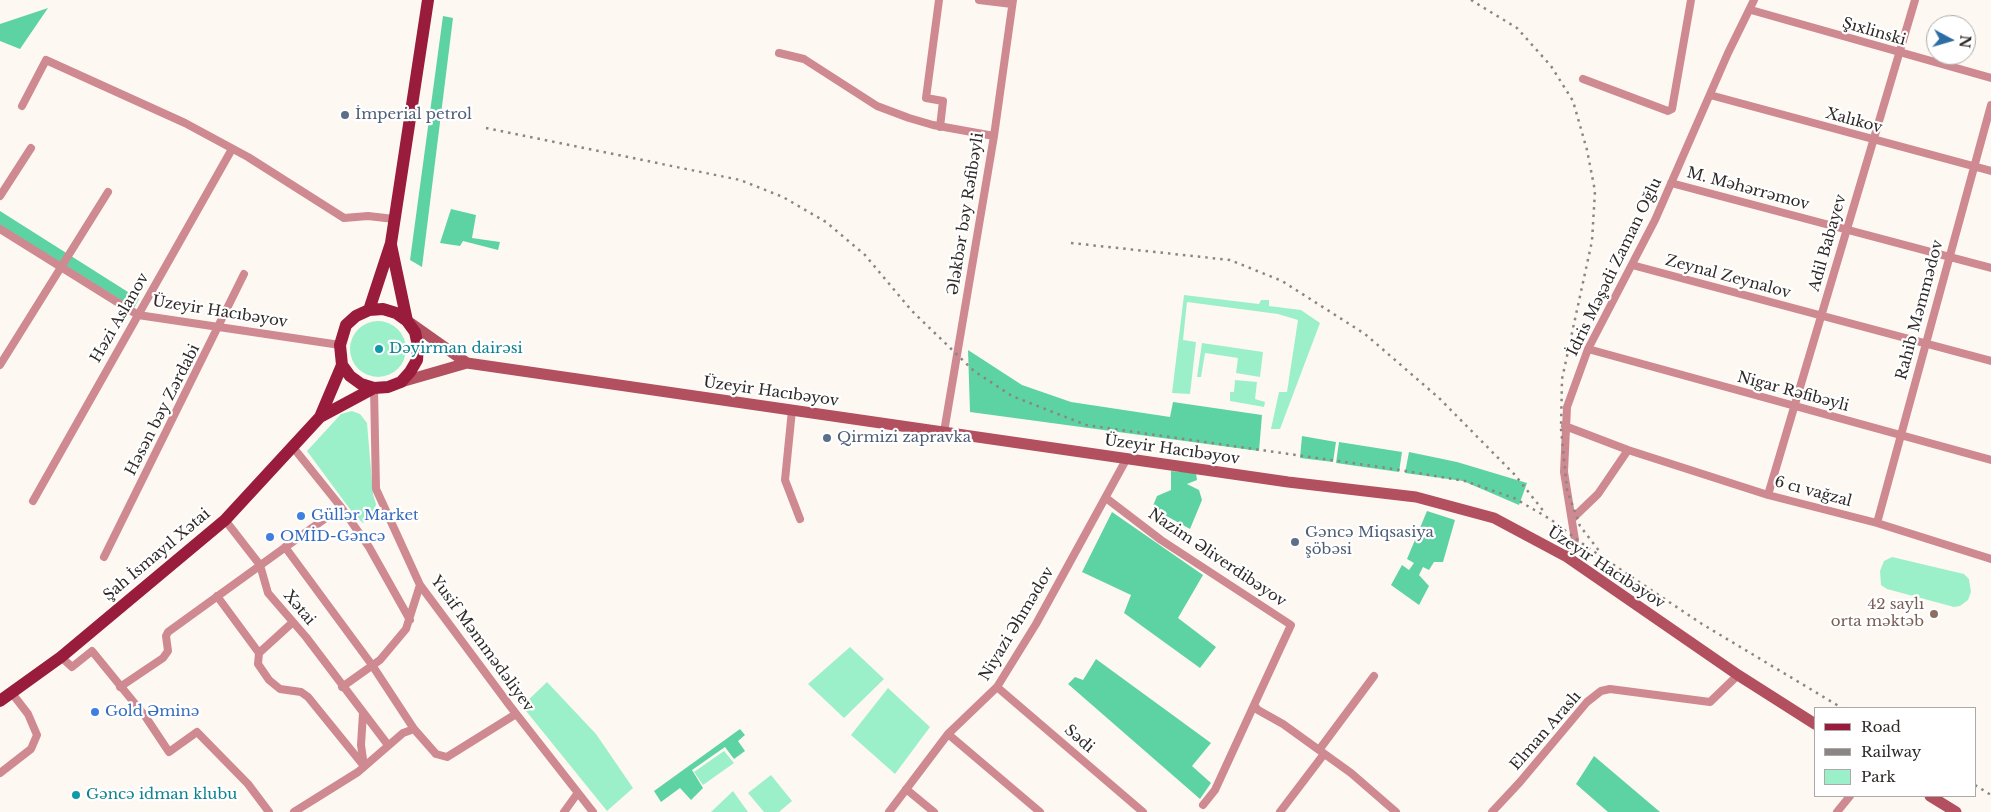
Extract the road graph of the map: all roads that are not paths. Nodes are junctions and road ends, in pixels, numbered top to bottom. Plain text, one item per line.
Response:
1 (428, 0) edge
2 (939, 0) edge
3 (979, 0) edge
4 (1690, 0) edge
5 (1754, 0) edge
6 (1915, 0) edge
7 (1013, 2) edge
8 (1751, 10) junction
9 (780, 53) dead end
10 (1899, 53) junction
11 (1991, 78) edge
12 (1583, 79) dead end
13 (1710, 95) junction
14 (1991, 105) edge
15 (22, 106) dead end
16 (940, 126) junction
17 (994, 136) junction
18 (1873, 141) junction
19 (31, 148) dead end
20 (232, 149) junction
21 (1974, 166) junction
22 (1991, 171) edge
23 (1671, 183) junction
24 (108, 192) dead end
25 (0, 196) edge
26 (394, 219) junction
27 (0, 229) edge
28 (1846, 230) junction
29 (391, 243) junction
30 (1949, 257) junction
31 (1632, 265) junction
32 (61, 267) junction
33 (1991, 268) edge
34 (244, 274) dead end
35 (369, 310) junction
36 (138, 314) junction
37 (1821, 316) junction
38 (407, 321) junction
39 (220, 327) junction
40 (340, 344) junction
41 (1926, 344) junction
42 (1588, 349) junction
43 (1991, 361) edge
44 (467, 363) junction
45 (0, 365) edge
46 (342, 365) junction
47 (400, 382) junction
48 (374, 388) junction
49 (1794, 406) junction
50 (792, 410) junction
51 (320, 417) junction
52 (1565, 426) junction
53 (944, 432) junction
54 (1901, 436) junction
55 (292, 446) junction
56 (1628, 450) junction
57 (1127, 458) junction
58 (1991, 460) edge
59 (1768, 495) junction
60 (1106, 498) junction
61 (33, 501) dead end
62 (341, 507) junction
63 (800, 519) dead end
64 (1572, 519) junction
65 (225, 520) junction
66 (1877, 523) junction
67 (285, 547) junction
68 (104, 557) dead end
69 (1566, 557) junction
70 (1991, 559) edge
71 (260, 565) junction
72 (420, 585) junction
73 (216, 596) junction
74 (410, 620) junction
75 (293, 622) junction
76 (259, 653) junction
77 (61, 657) junction
78 (372, 665) junction
79 (1738, 675) junction
80 (1374, 676) dead end
81 (120, 687) junction
82 (342, 687) junction
83 (997, 687) junction
84 (12, 692) junction
85 (0, 701) edge
86 (1254, 704) junction
87 (364, 714) junction
88 (516, 714) junction
89 (1814, 723) edge
90 (414, 729) junction
91 (948, 734) junction
92 (388, 744) junction
93 (1321, 752) junction
94 (364, 766) junction
95 (0, 773) edge
96 (906, 789) junction
97 (577, 794) junction
98 (1849, 797) edge
99 (1932, 797) edge
100 (1203, 805) dead end
101 (269, 812) edge
102 (294, 812) edge
103 (564, 812) edge
104 (593, 812) edge
105 (888, 812) edge
106 (934, 812) edge
107 (1040, 812) edge
108 (1142, 812) edge
109 (1280, 812) edge
110 (1396, 812) edge
111 (1492, 812) edge
112 (1837, 812) edge
113 (1956, 812) edge

1 - 26 main road
2 - 16 street
3 - 7 street
4 - 12 street
5 - 8 street, İdris Məşədi Zaman Oğlu
6 - 10 street, Adil Babayev
7 - 17 street, Ələkbər bəy Rəfibəyli
8 - 10 street, Şıxlinski
8 - 13 street, İdris Məşədi Zaman Oğlu
9 - 16 street
10 - 11 street, Şıxlinski
10 - 18 street, Adil Babayev
13 - 18 street, Xalıkov
13 - 23 street, İdris Məşədi Zaman Oğlu
14 - 21 street, Rahib Məmmədov
15 - 20 street
16 - 17 street
17 - 53 street, Ələkbər bəy Rəfibəyli
18 - 21 street, Xalıkov
18 - 28 street, Adil Babayev
19 - 25 street
20 - 26 street
20 - 36 street, Həzi Aslanov
21 - 22 street, Xalıkov
21 - 30 street, Rahib Məmmədov
23 - 28 street, M. Məhərrəmov
23 - 31 street, İdris Məşədi Zaman Oğlu
24 - 32 street
26 - 29 main road
27 - 32 street, Üzeyir Hacıbəyov
28 - 30 street, M. Məhərrəmov
28 - 37 street, Adil Babayev
29 - 35 main road
29 - 38 main road
30 - 33 street, M. Məhərrəmov
30 - 41 street, Rahib Məmmədov
31 - 37 street, Zeynal Zeynalov
31 - 42 street, İdris Məşədi Zaman Oğlu
32 - 36 street, Üzeyir Hacıbəyov
32 - 45 street
34 - 39 street, Həsən bəy Zərdabi
35 - 38 main road
35 - 40 main road
36 - 39 street, Üzeyir Hacıbəyov
36 - 61 street, Həzi Aslanov
37 - 41 street, Zeynal Zeynalov
37 - 49 street, Adil Babayev
38 - 44 main road
38 - 47 main road
39 - 40 street, Üzeyir Hacıbəyov
39 - 68 street, Həsən bəy Zərdabi
40 - 46 main road
41 - 43 street, Zeynal Zeynalov
41 - 54 street, Rahib Məmmədov
42 - 49 street, Nigar Rəfibəyli
42 - 52 street, İdris Məşədi Zaman Oğlu
44 - 47 main road
44 - 50 main road, Üzeyir Hacıbəyov
46 - 48 main road
46 - 51 main road, Şah İsmayıl Xətai
47 - 48 main road
48 - 51 main road, Şah İsmayıl Xətai
48 - 72 street, Yusif Məmmədəliyev
49 - 54 street, Nigar Rəfibəyli
49 - 59 street, Adil Babayev
50 - 53 main road, Üzeyir Hacıbəyov
50 - 63 street
51 - 55 main road, Şah İsmayıl Xətai
52 - 56 street, 6 cı vağzal
52 - 64 street, İdris Məşədi Zaman Oğlu
53 - 57 main road, Üzeyir Hacıbəyov
54 - 58 street, Nigar Rəfibəyli
54 - 66 street, Rahib Məmmədov
55 - 62 street
55 - 65 main road, Şah İsmayıl Xətai
56 - 59 street, 6 cı vağzal
56 - 64 street
57 - 60 street, Niyazi Əhmədov
57 - 69 main road, Üzeyir Hacıbəyov
59 - 66 street, 6 cı vağzal
60 - 83 street, Niyazi Əhmədov
60 - 86 street, Nazim Əliverdibəyov
62 - 67 street
62 - 74 street
64 - 69 street, İdris Məşədi Zaman Oğlu
65 - 71 street, Xətai
65 - 77 main road, Şah İsmayıl Xətai
66 - 70 street, 6 cı vağzal
67 - 71 street
67 - 78 street
69 - 79 main road, Üzeyir Hacıbəyov
71 - 73 street
71 - 75 street, Xətai
72 - 74 street
72 - 88 street, Yusif Məmmədəliyev
73 - 76 street
73 - 81 street
74 - 78 street
75 - 76 street
75 - 82 street, Xətai
76 - 94 street
77 - 81 street
77 - 84 main road, Şah İsmayıl Xətai
78 - 82 street
78 - 90 street
79 - 89 main road, Üzeyir Hacıbəyov
79 - 111 street, Elman Araslı
80 - 93 street
81 - 101 street
82 - 87 street, Xətai
83 - 91 street, Niyazi Əhmədov
83 - 108 street, Sədi
84 - 85 main road, Şah İsmayıl Xətai
84 - 95 street
86 - 93 street
86 - 100 street
87 - 92 street, Xətai
87 - 94 street
88 - 90 street
88 - 97 street, Yusif Məmmədəliyev
90 - 92 street
91 - 96 street, Niyazi Əhmədov
91 - 107 street
92 - 94 street
93 - 109 street
93 - 110 street
94 - 102 street
96 - 105 street, Niyazi Əhmədov
96 - 106 street
97 - 103 street
97 - 104 street, Yusif Məmmədəliyev
98 - 112 street
99 - 113 main road

